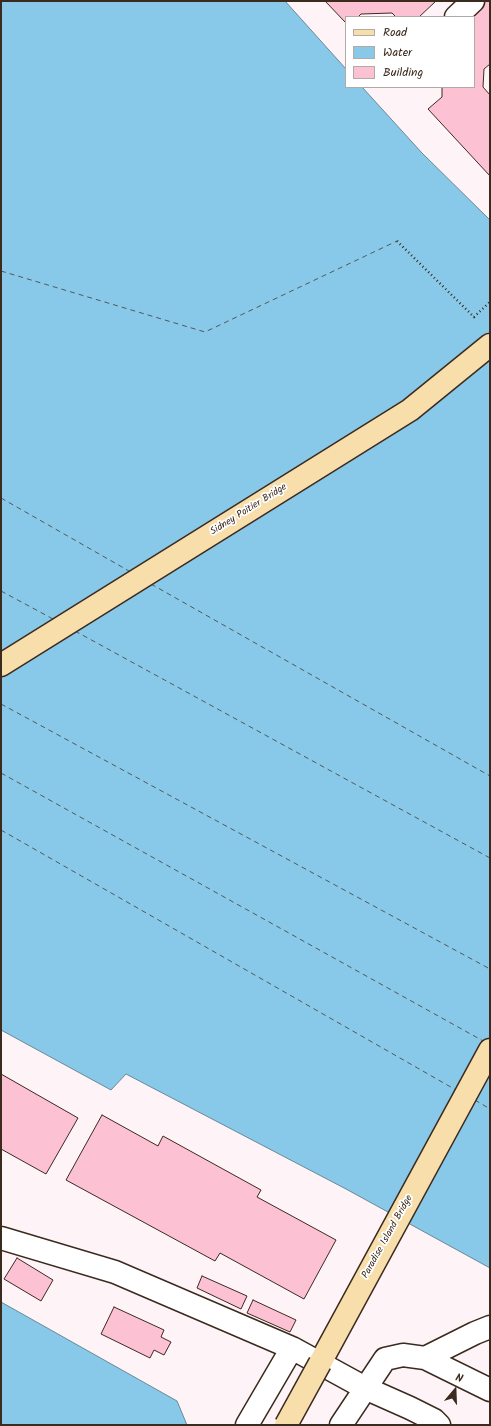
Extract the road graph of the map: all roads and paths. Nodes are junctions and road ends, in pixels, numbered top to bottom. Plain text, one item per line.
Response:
1 (473, 1) edge
2 (457, 16) edge
3 (397, 241) dead end
4 (490, 302) edge
5 (490, 344) edge
6 (1, 665) edge
7 (490, 1050) edge
8 (1, 1238) edge
9 (490, 1327) edge
10 (292, 1348) junction
11 (425, 1358) junction
12 (365, 1388) junction
13 (490, 1390) edge
14 (247, 1425) edge
15 (286, 1425) edge
16 (341, 1425) edge
17 (439, 1425) edge

1 - 2 street
3 - 4 path
5 - 6 main road, Sidney Poitier Bridge
7 - 15 main road, Paradise Island Bridge, bridge
8 - 10 street
9 - 11 street
10 - 12 street
10 - 14 street
11 - 12 street
11 - 13 street
12 - 16 street
12 - 17 street

